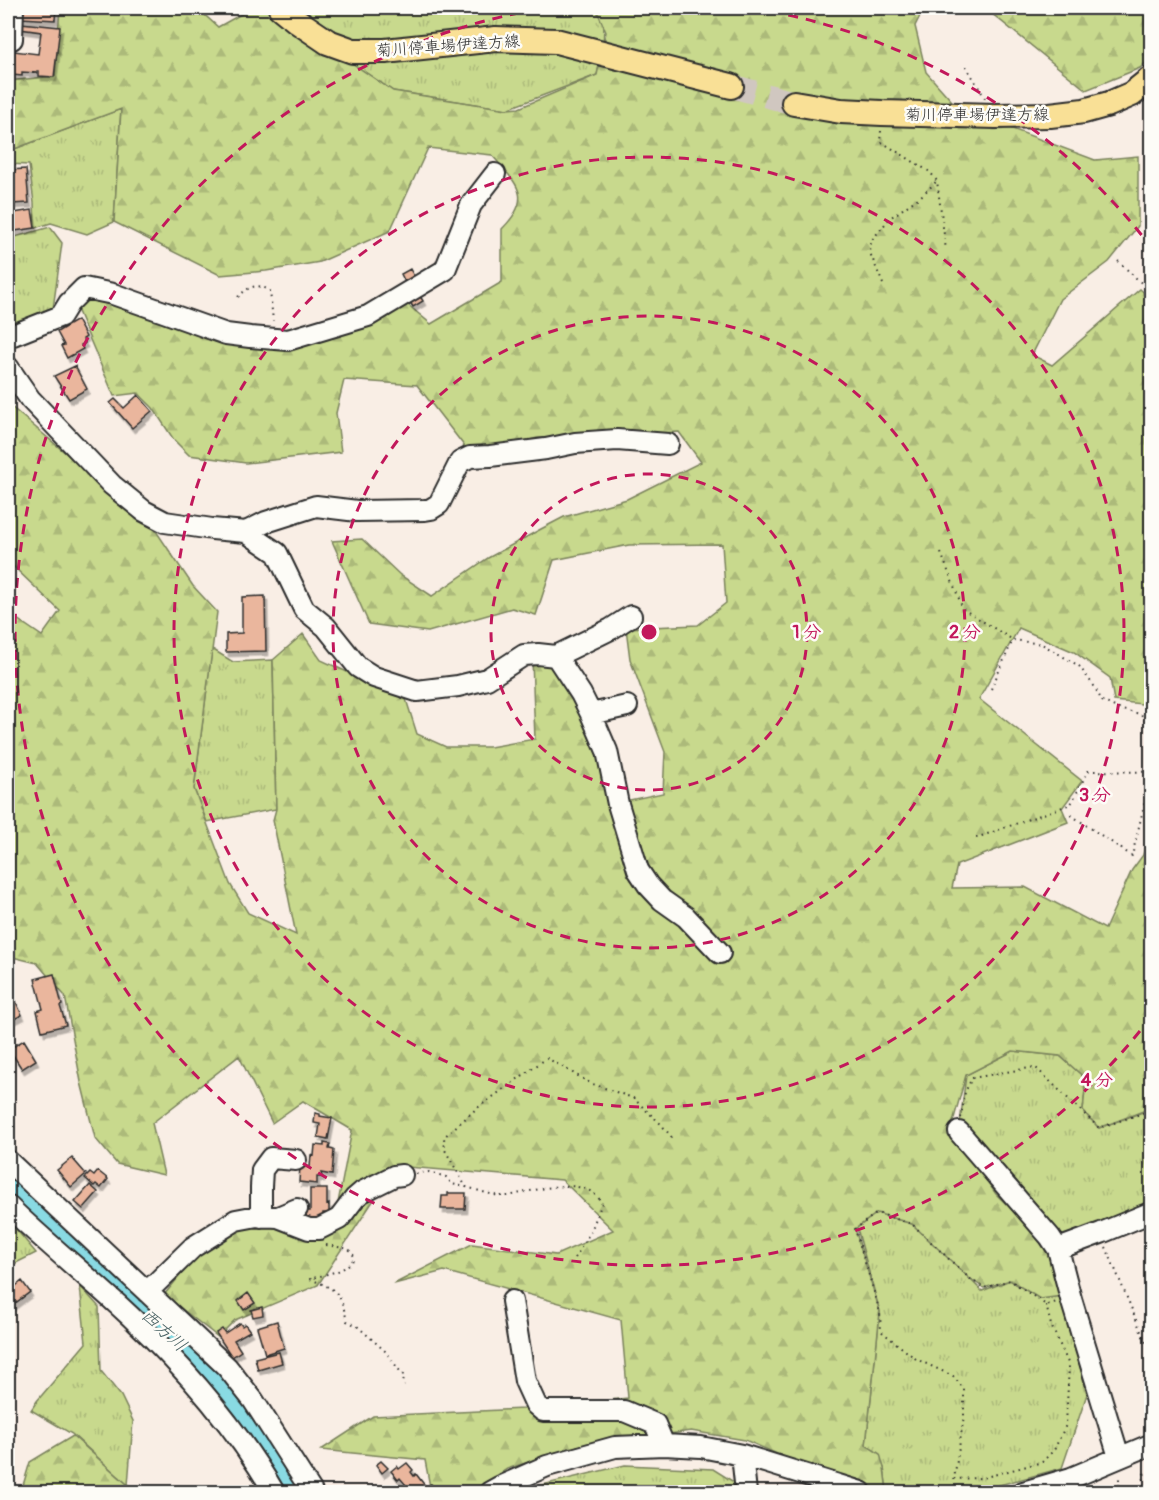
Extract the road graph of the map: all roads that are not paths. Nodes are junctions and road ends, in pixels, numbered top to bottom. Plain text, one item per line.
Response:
1 (13, 8) edge
2 (281, 8) edge
3 (12, 39) dead end
4 (1152, 78) edge
5 (730, 86) tunnel mouth
6 (794, 103) tunnel mouth
7 (495, 174) dead end
8 (8, 337) edge
9 (8, 367) edge
10 (668, 444) dead end
11 (246, 532) junction
12 (631, 616) dead end
13 (556, 656) junction
14 (627, 706) dead end
15 (591, 714) junction
16 (720, 953) dead end
17 (959, 1132) road end
18 (296, 1160) dead end
19 (8, 1161) edge
20 (402, 1175) road end
21 (8, 1206) edge
22 (297, 1209) dead end
23 (1152, 1212) edge
24 (270, 1217) junction
25 (1058, 1249) junction
26 (147, 1292) junction
27 (512, 1301) dead end
28 (1152, 1444) edge
29 (664, 1445) junction
30 (742, 1455) junction
31 (1119, 1457) junction
32 (497, 1491) edge
33 (274, 1492) edge
34 (312, 1492) edge
35 (746, 1492) edge
36 (861, 1492) edge
37 (1023, 1492) edge

1 - 3 street
2 - 5 main road, 菊川停車場伊達方線
4 - 6 main road, 菊川停車場伊達方線
7 - 8 street
9 - 11 street
10 - 11 street
11 - 13 street
12 - 13 street
13 - 15 street
14 - 15 street
15 - 16 street
17 - 25 street
18 - 24 street
19 - 26 street
20 - 24 street
21 - 33 street
22 - 24 street
23 - 25 street
24 - 26 street
25 - 31 street
26 - 34 street
27 - 29 street
28 - 31 street
29 - 30 street
29 - 32 street
30 - 35 street
30 - 36 street
31 - 37 street

